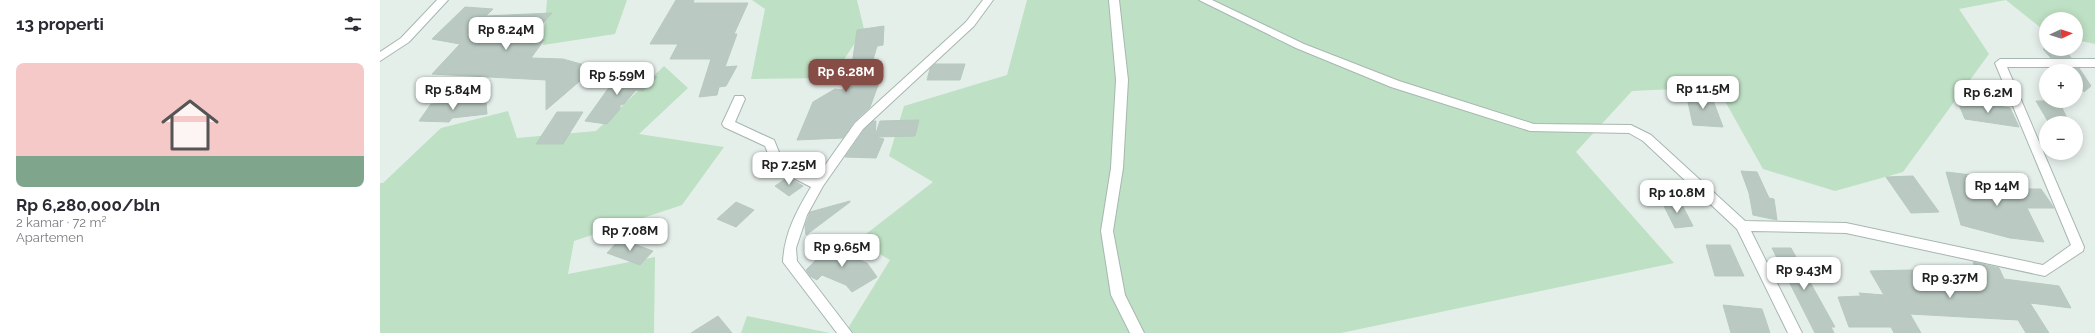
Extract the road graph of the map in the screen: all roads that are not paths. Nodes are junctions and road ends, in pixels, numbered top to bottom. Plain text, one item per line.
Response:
1 (443, 0) edge
2 (988, 0) edge
3 (1114, 0) edge
4 (1204, 0) edge
5 (380, 57) edge
6 (2095, 63) edge
7 (739, 99) dead end
8 (819, 183) junction
9 (1742, 226) junction
10 (845, 333) edge
11 (1137, 333) edge
12 (1795, 333) edge

1 - 5 street
2 - 8 street
3 - 11 street
4 - 9 street
6 - 9 street
7 - 8 street
8 - 10 street
9 - 12 street

